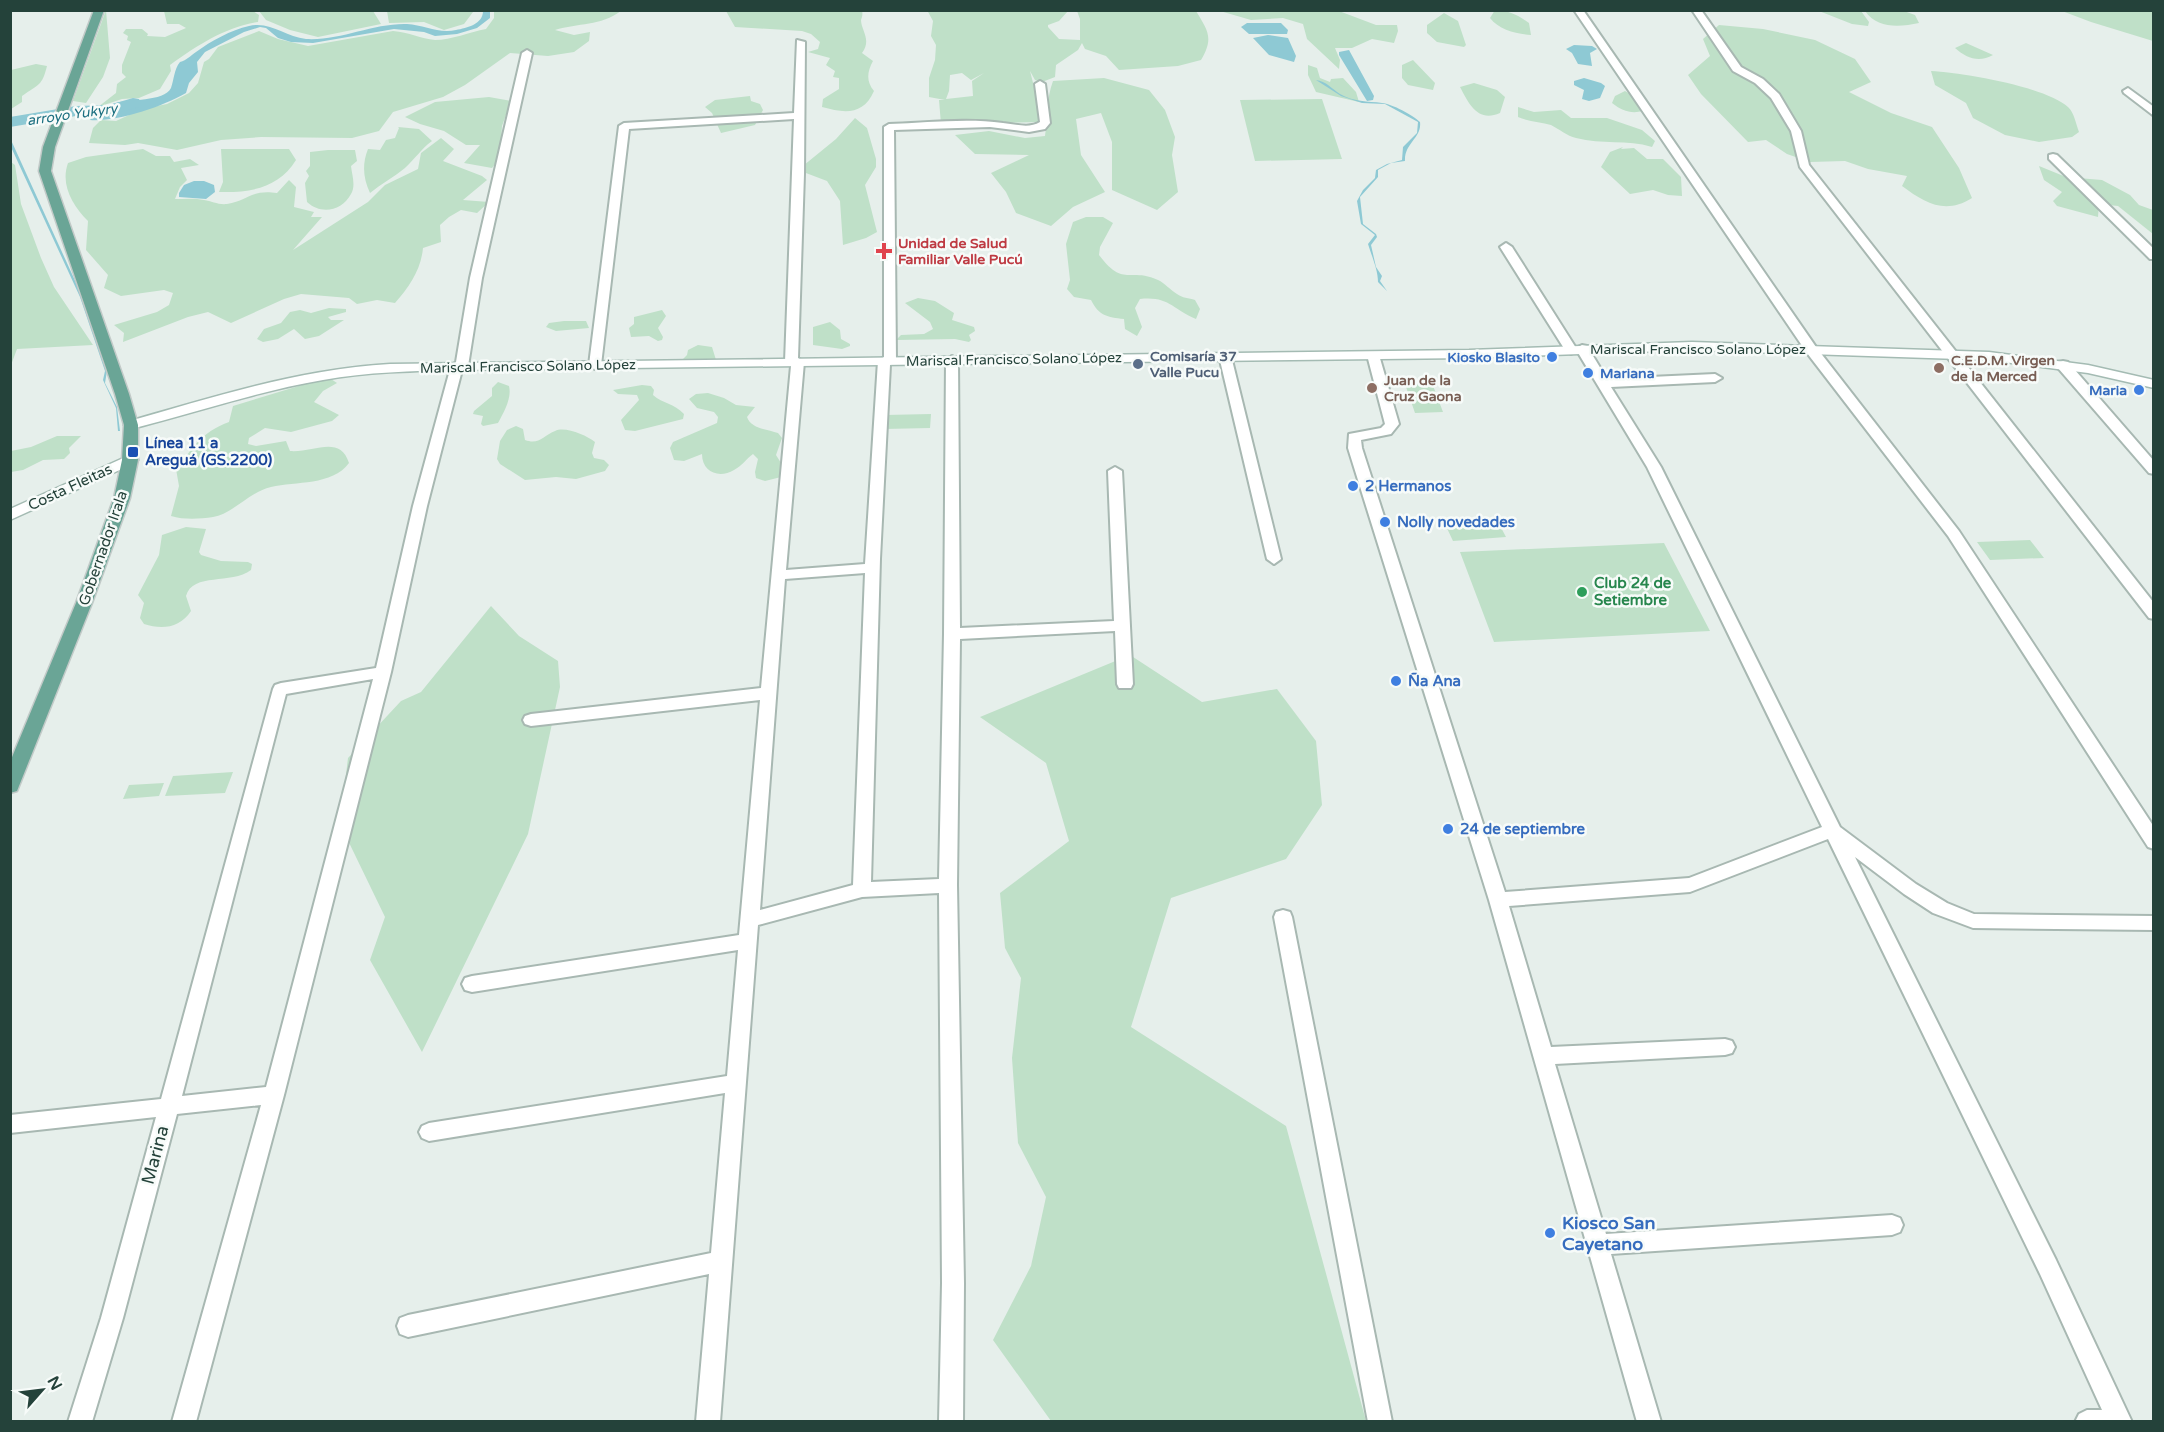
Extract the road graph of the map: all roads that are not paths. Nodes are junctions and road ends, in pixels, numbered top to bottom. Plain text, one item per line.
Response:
1 (99, 10) edge
2 (1578, 10) edge
3 (1696, 10) edge
4 (800, 42) dead end
5 (527, 53) dead end
6 (1040, 84) dead end
7 (2128, 91) dead end
8 (2154, 113) edge
9 (799, 116) junction
10 (2053, 157) dead end
11 (1506, 247) dead end
12 (2154, 256) edge
13 (1577, 350) junction
14 (1813, 350) junction
15 (1952, 354) junction
16 (1373, 355) junction
17 (1225, 356) junction
18 (952, 360) junction
19 (887, 361) junction
20 (795, 362) junction
21 (595, 365) junction
22 (2063, 365) junction
23 (459, 366) junction
24 (1715, 378) dead end
25 (1603, 383) junction
26 (2154, 384) edge
27 (131, 425) junction
28 (130, 460) junction
29 (2154, 470) edge
30 (1115, 471) dead end
31 (10, 515) edge
32 (1274, 559) dead end
33 (873, 568) junction
34 (778, 575) junction
35 (2154, 614) edge
36 (1121, 626) junction
37 (952, 634) junction
38 (383, 672) junction
39 (1125, 684) dead end
40 (768, 693) junction
41 (531, 720) dead end
42 (10, 786) edge
43 (1833, 830) junction
44 (2154, 842) edge
45 (948, 885) junction
46 (862, 891) junction
47 (1498, 900) junction
48 (1283, 918) dead end
49 (750, 920) junction
50 (2154, 923) edge
51 (749, 941) junction
52 (472, 984) dead end
53 (1725, 1047) dead end
54 (1544, 1056) junction
55 (736, 1083) junction
56 (274, 1095) junction
57 (167, 1107) junction
58 (10, 1124) edge
59 (429, 1132) dead end
60 (1892, 1225) dead end
61 (1599, 1245) junction
62 (721, 1261) junction
63 (408, 1326) dead end
64 (2120, 1421) edge
65 (80, 1422) edge
66 (184, 1422) edge
67 (708, 1422) edge
68 (951, 1422) edge
69 (1380, 1422) edge
70 (1649, 1422) edge
71 (2087, 1422) edge

1 - 27 main road, Gobernador Irala
2 - 14 street
3 - 15 street
4 - 9 street
5 - 23 street
6 - 19 street
7 - 8 street
9 - 20 street
9 - 21 street
10 - 12 street
11 - 13 street
13 - 14 main road, Mariscal Francisco Solano López
13 - 16 main road, Mariscal Francisco Solano López
13 - 25 street
14 - 15 main road, Mariscal Francisco Solano López
14 - 44 street
15 - 22 main road, Mariscal Francisco Solano López
15 - 35 street
16 - 17 main road, Mariscal Francisco Solano López
16 - 47 street
17 - 18 main road, Mariscal Francisco Solano López
17 - 32 street
18 - 19 main road, Mariscal Francisco Solano López
18 - 37 street
19 - 20 main road, Mariscal Francisco Solano López
19 - 33 street
20 - 21 main road, Mariscal Francisco Solano López
20 - 34 street
21 - 23 main road, Mariscal Francisco Solano López
22 - 26 main road, Mariscal Francisco Solano López
22 - 29 street
23 - 27 main road, Mariscal Francisco Solano López
23 - 38 street
24 - 25 street
25 - 43 street
27 - 28 main road, Gobernador Irala
28 - 31 main road, Costa Fleitas
28 - 42 main road, Gobernador Irala
30 - 36 street
33 - 34 street
33 - 46 street
34 - 40 street
36 - 37 street
36 - 39 street
37 - 45 street
38 - 56 street
38 - 57 street, Marina
40 - 41 street
40 - 49 street
43 - 47 street
43 - 50 street
43 - 64 street
45 - 46 street
45 - 68 street
46 - 49 street
47 - 54 street
48 - 69 street
49 - 51 street
51 - 52 street
51 - 55 street
53 - 54 street
54 - 61 street
55 - 59 street
55 - 62 street
56 - 57 street
56 - 66 street
57 - 58 street
57 - 65 street, Marina
60 - 61 street
61 - 70 street
62 - 63 street
62 - 67 street
64 - 71 street

